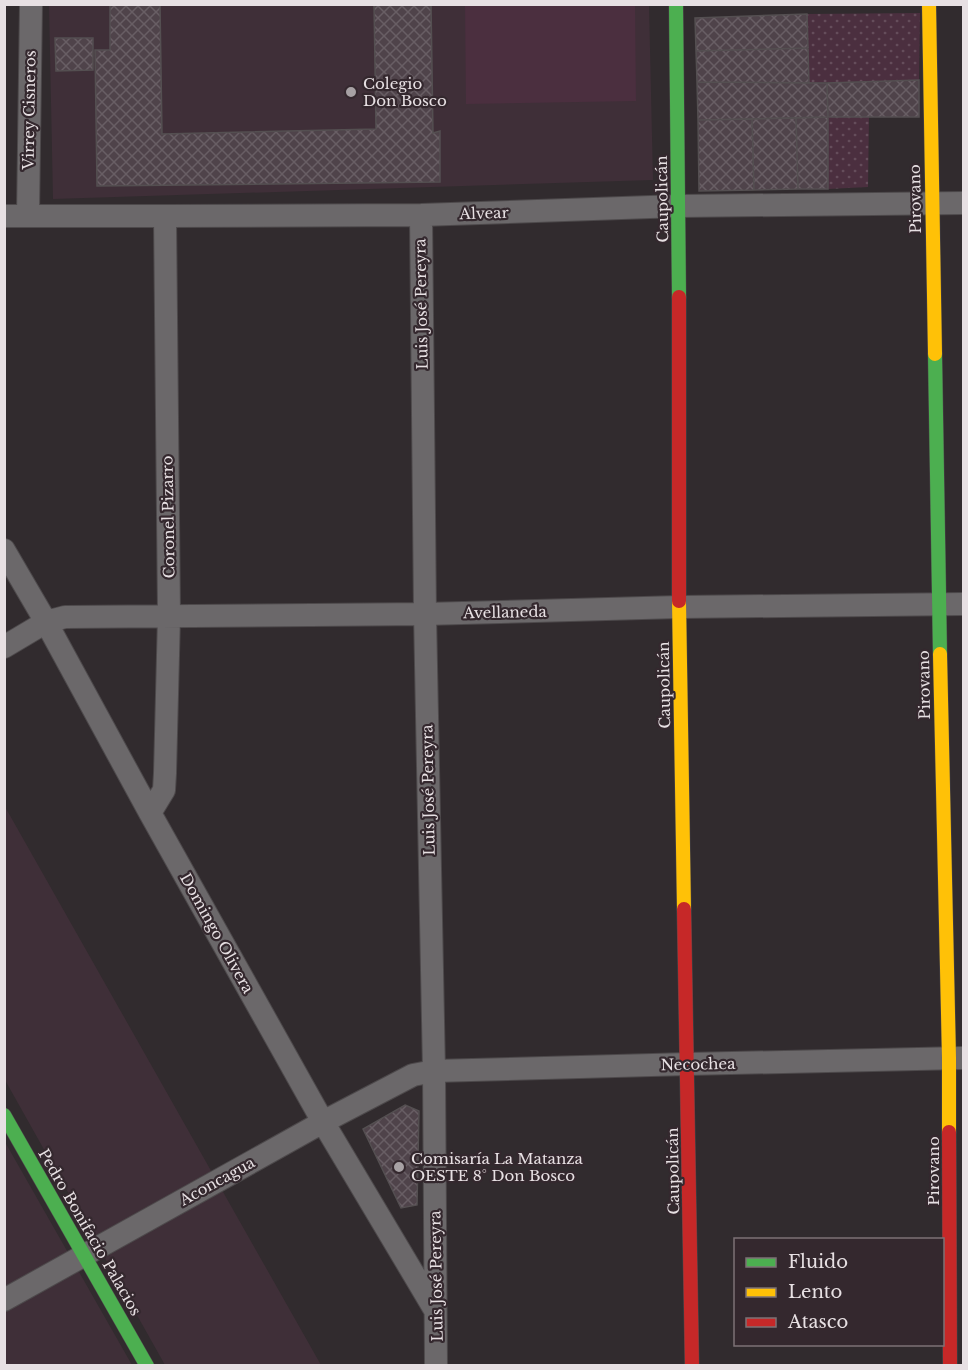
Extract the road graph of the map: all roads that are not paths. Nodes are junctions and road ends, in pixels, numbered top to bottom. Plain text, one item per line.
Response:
1 (30, 4) edge
2 (676, 4) edge
3 (929, 4) edge
4 (963, 203) edge
5 (932, 204) junction
6 (679, 206) junction
7 (28, 215) junction
8 (420, 215) junction
9 (4, 216) edge
10 (165, 216) junction
11 (4, 550) edge
12 (963, 604) edge
13 (939, 605) junction
14 (679, 608) junction
15 (424, 614) junction
16 (169, 616) junction
17 (46, 622) junction
18 (4, 647) edge
19 (150, 813) junction
20 (956, 1058) edge
21 (688, 1064) junction
22 (434, 1071) junction
23 (4, 1115) edge
24 (323, 1122) junction
25 (84, 1255) junction
26 (4, 1300) edge
27 (436, 1312) junction
28 (147, 1365) edge
29 (436, 1365) edge
30 (692, 1365) edge
31 (950, 1365) edge

1 - 7 street, Virrey Cisneros
2 - 6 street, Caupolicán
3 - 5 street, Pirovano
4 - 5 street, Alvear
5 - 6 street, Alvear
5 - 13 street, Pirovano
6 - 8 street, Alvear
6 - 14 street, Caupolicán
7 - 9 street, Alvear
7 - 10 street, Alvear
8 - 10 street, Alvear
8 - 15 street, Luis José Pereyra
10 - 16 street, Coronel Pizarro
11 - 17 street, Domingo Olivera
12 - 13 street, Avellaneda
13 - 14 street, Avellaneda
13 - 20 street, Pirovano
14 - 15 street, Avellaneda
14 - 21 street, Caupolicán
15 - 16 street, Avellaneda
15 - 22 street, Luis José Pereyra
16 - 17 street, Avellaneda
16 - 19 street, Coronel Pizarro
17 - 18 street
17 - 19 street, Domingo Olivera
19 - 24 street, Domingo Olivera
20 - 21 street, Necochea
20 - 31 street, Pirovano
21 - 22 street, Necochea
21 - 30 street, Caupolicán
22 - 24 street, Aconcagua
22 - 27 street, Luis José Pereyra
23 - 25 street, Pedro Bonifacio Palacios
24 - 25 street, Aconcagua
24 - 27 street, Domingo Olivera
25 - 26 street, Aconcagua
25 - 28 street, Pedro Bonifacio Palacios
27 - 29 street, Luis José Pereyra

